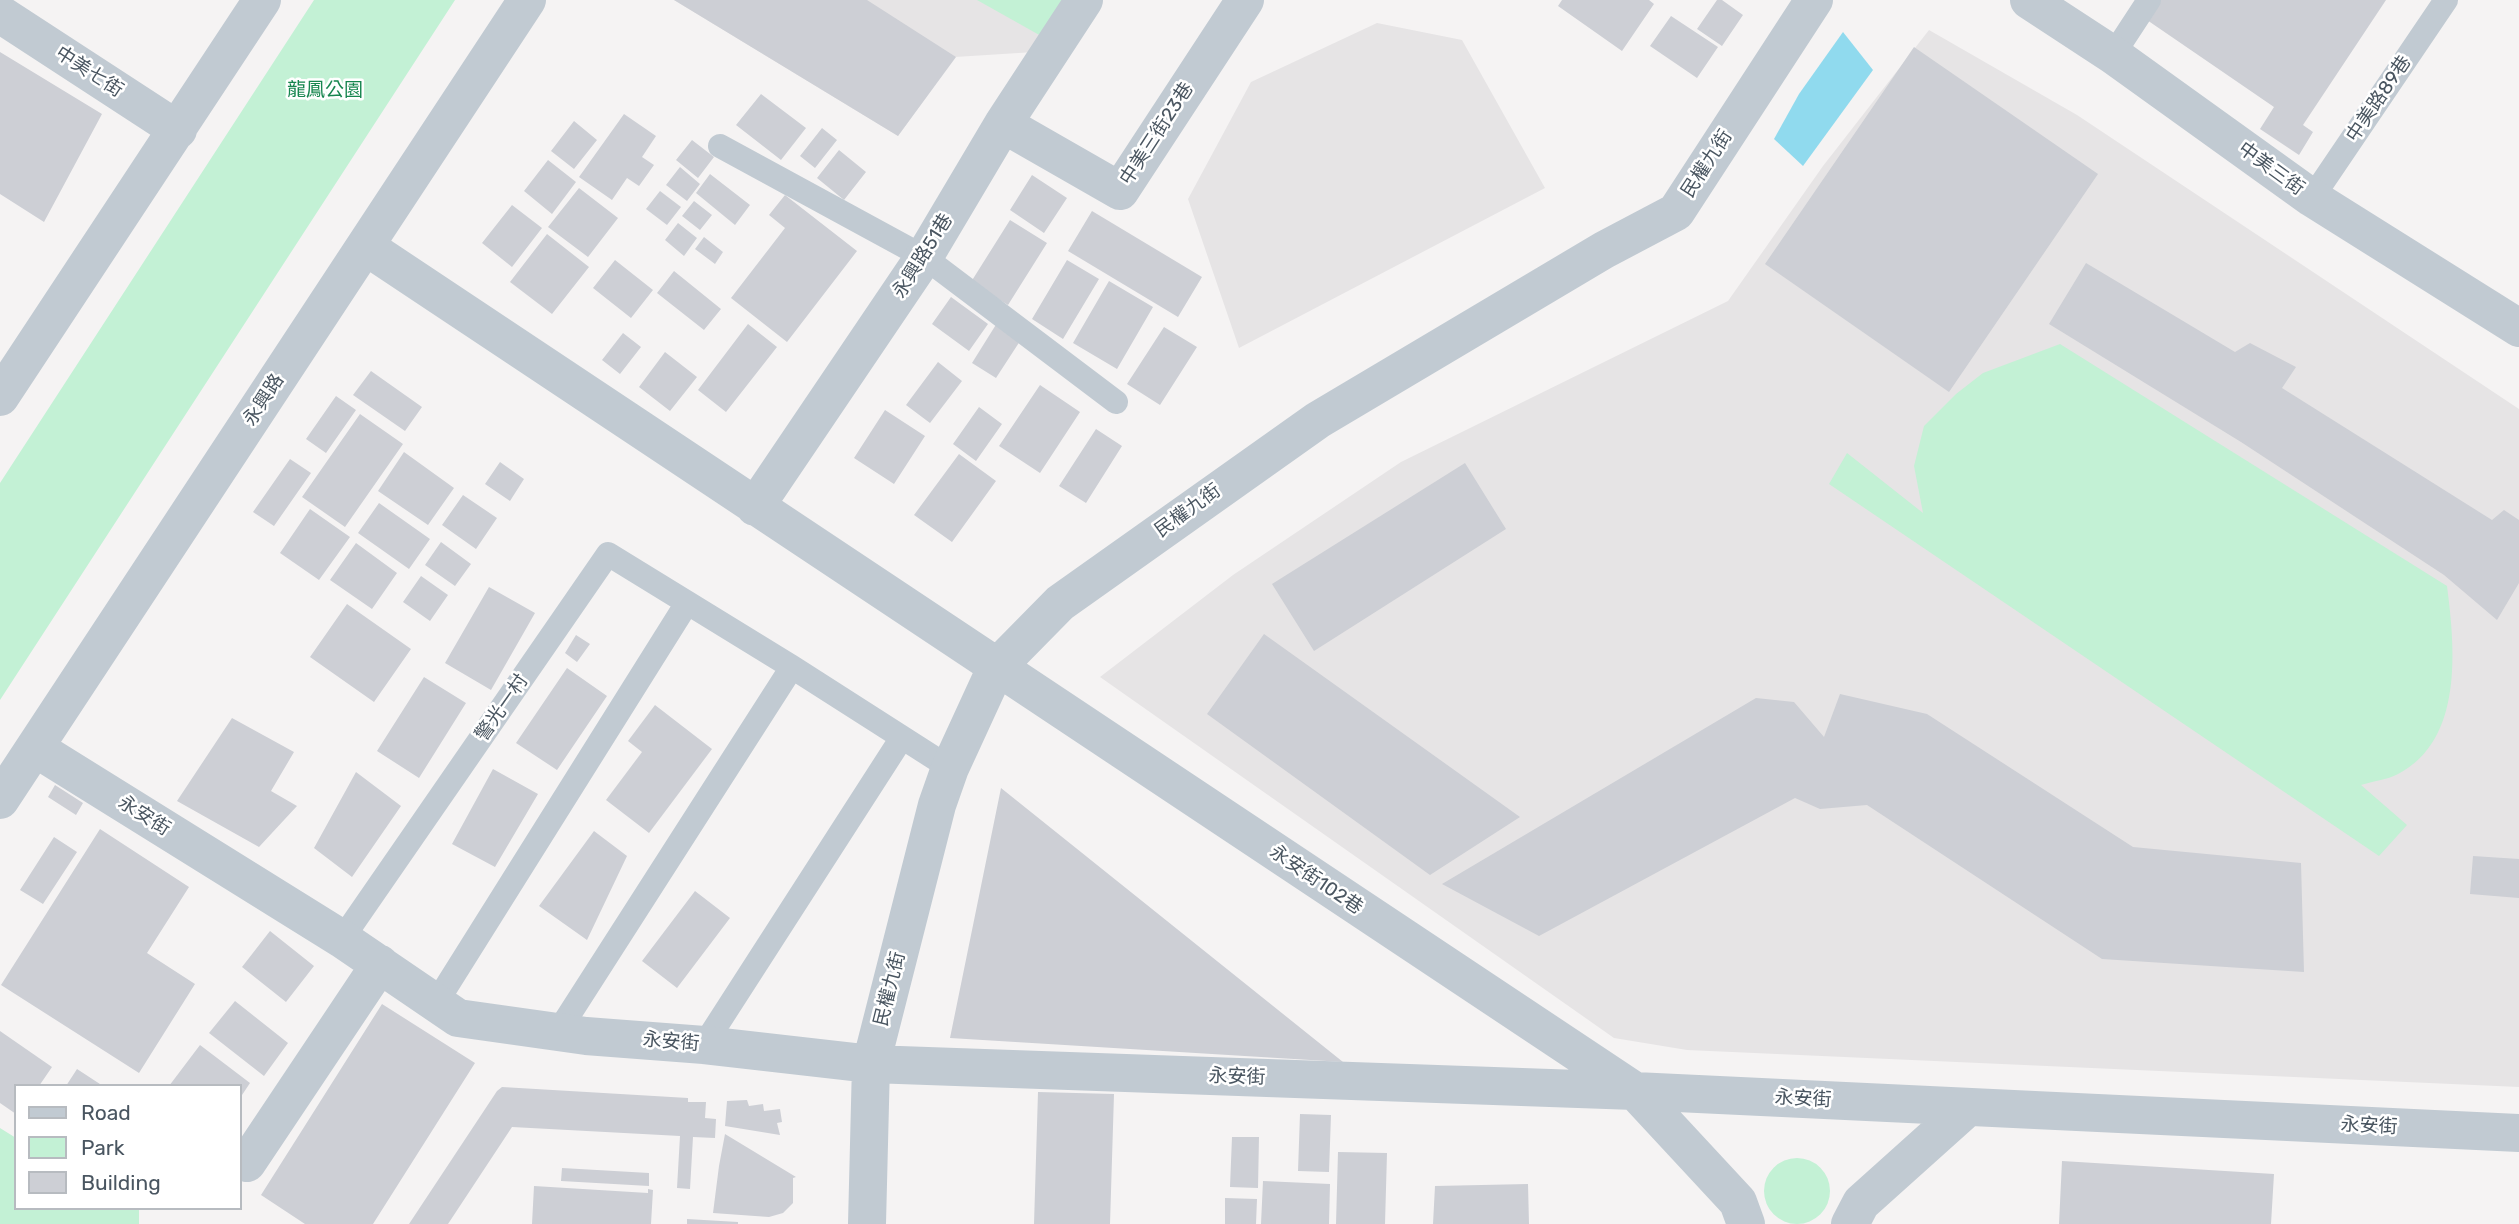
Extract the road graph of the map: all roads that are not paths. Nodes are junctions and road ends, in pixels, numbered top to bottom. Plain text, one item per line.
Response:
1 (262, 0) edge
2 (527, 0) edge
3 (1084, 0) edge
4 (1245, 0) edge
5 (1814, 0) edge
6 (2029, 0) edge
7 (2149, 0) edge
8 (2446, 0) edge
9 (0, 14) edge
10 (2113, 55) junction
11 (1003, 124) junction
12 (178, 130) junction
13 (720, 146) dead end
14 (2312, 198) junction
15 (365, 246) junction
16 (924, 257) junction
17 (2519, 328) edge
18 (0, 397) edge
19 (1115, 402) dead end
20 (755, 507) junction
21 (687, 603) junction
22 (792, 667) junction
23 (996, 668) junction
24 (901, 739) junction
25 (35, 748) junction
26 (950, 768) junction
27 (0, 800) edge
28 (342, 939) junction
29 (380, 964) junction
30 (436, 1003) junction
31 (558, 1032) junction
32 (704, 1045) junction
33 (871, 1064) junction
34 (1636, 1091) junction
35 (1968, 1107) junction
36 (2519, 1133) edge
37 (247, 1163) dead end
38 (867, 1224) edge
39 (1746, 1224) edge
40 (1850, 1224) edge

1 - 12 street
2 - 15 street, 永興路
3 - 11 street, 永興路51巷
4 - 11 street, 中美三街23巷
5 - 23 street, 民權九街
6 - 10 street, 中美三街
7 - 10 lane
8 - 14 lane, 中美路89巷
9 - 12 street, 中美七街
10 - 14 street, 中美三街
11 - 16 street, 永興路51巷
12 - 18 street
13 - 16 lane
14 - 17 street, 中美三街
15 - 20 street
15 - 25 street, 永興路
16 - 19 lane
16 - 20 street, 永興路51巷
20 - 23 street
21 - 22 lane, 警光一村
21 - 28 lane, 警光一村
21 - 30 lane
22 - 24 lane, 警光一村
22 - 31 lane
23 - 26 street, 民權九街
23 - 34 street, 永安街102巷
24 - 26 lane, 警光一村
24 - 32 lane
25 - 27 street, 永興路
25 - 28 street, 永安街
26 - 33 street, 民權九街
28 - 29 street, 永安街
29 - 30 street, 永安街
29 - 37 street
30 - 31 street, 永安街
31 - 32 street, 永安街
32 - 33 street, 永安街
33 - 34 street, 永安街
33 - 38 street, 民權九街
34 - 35 street, 永安街
34 - 39 street, 永安街102巷
35 - 36 street, 永安街
35 - 40 street

